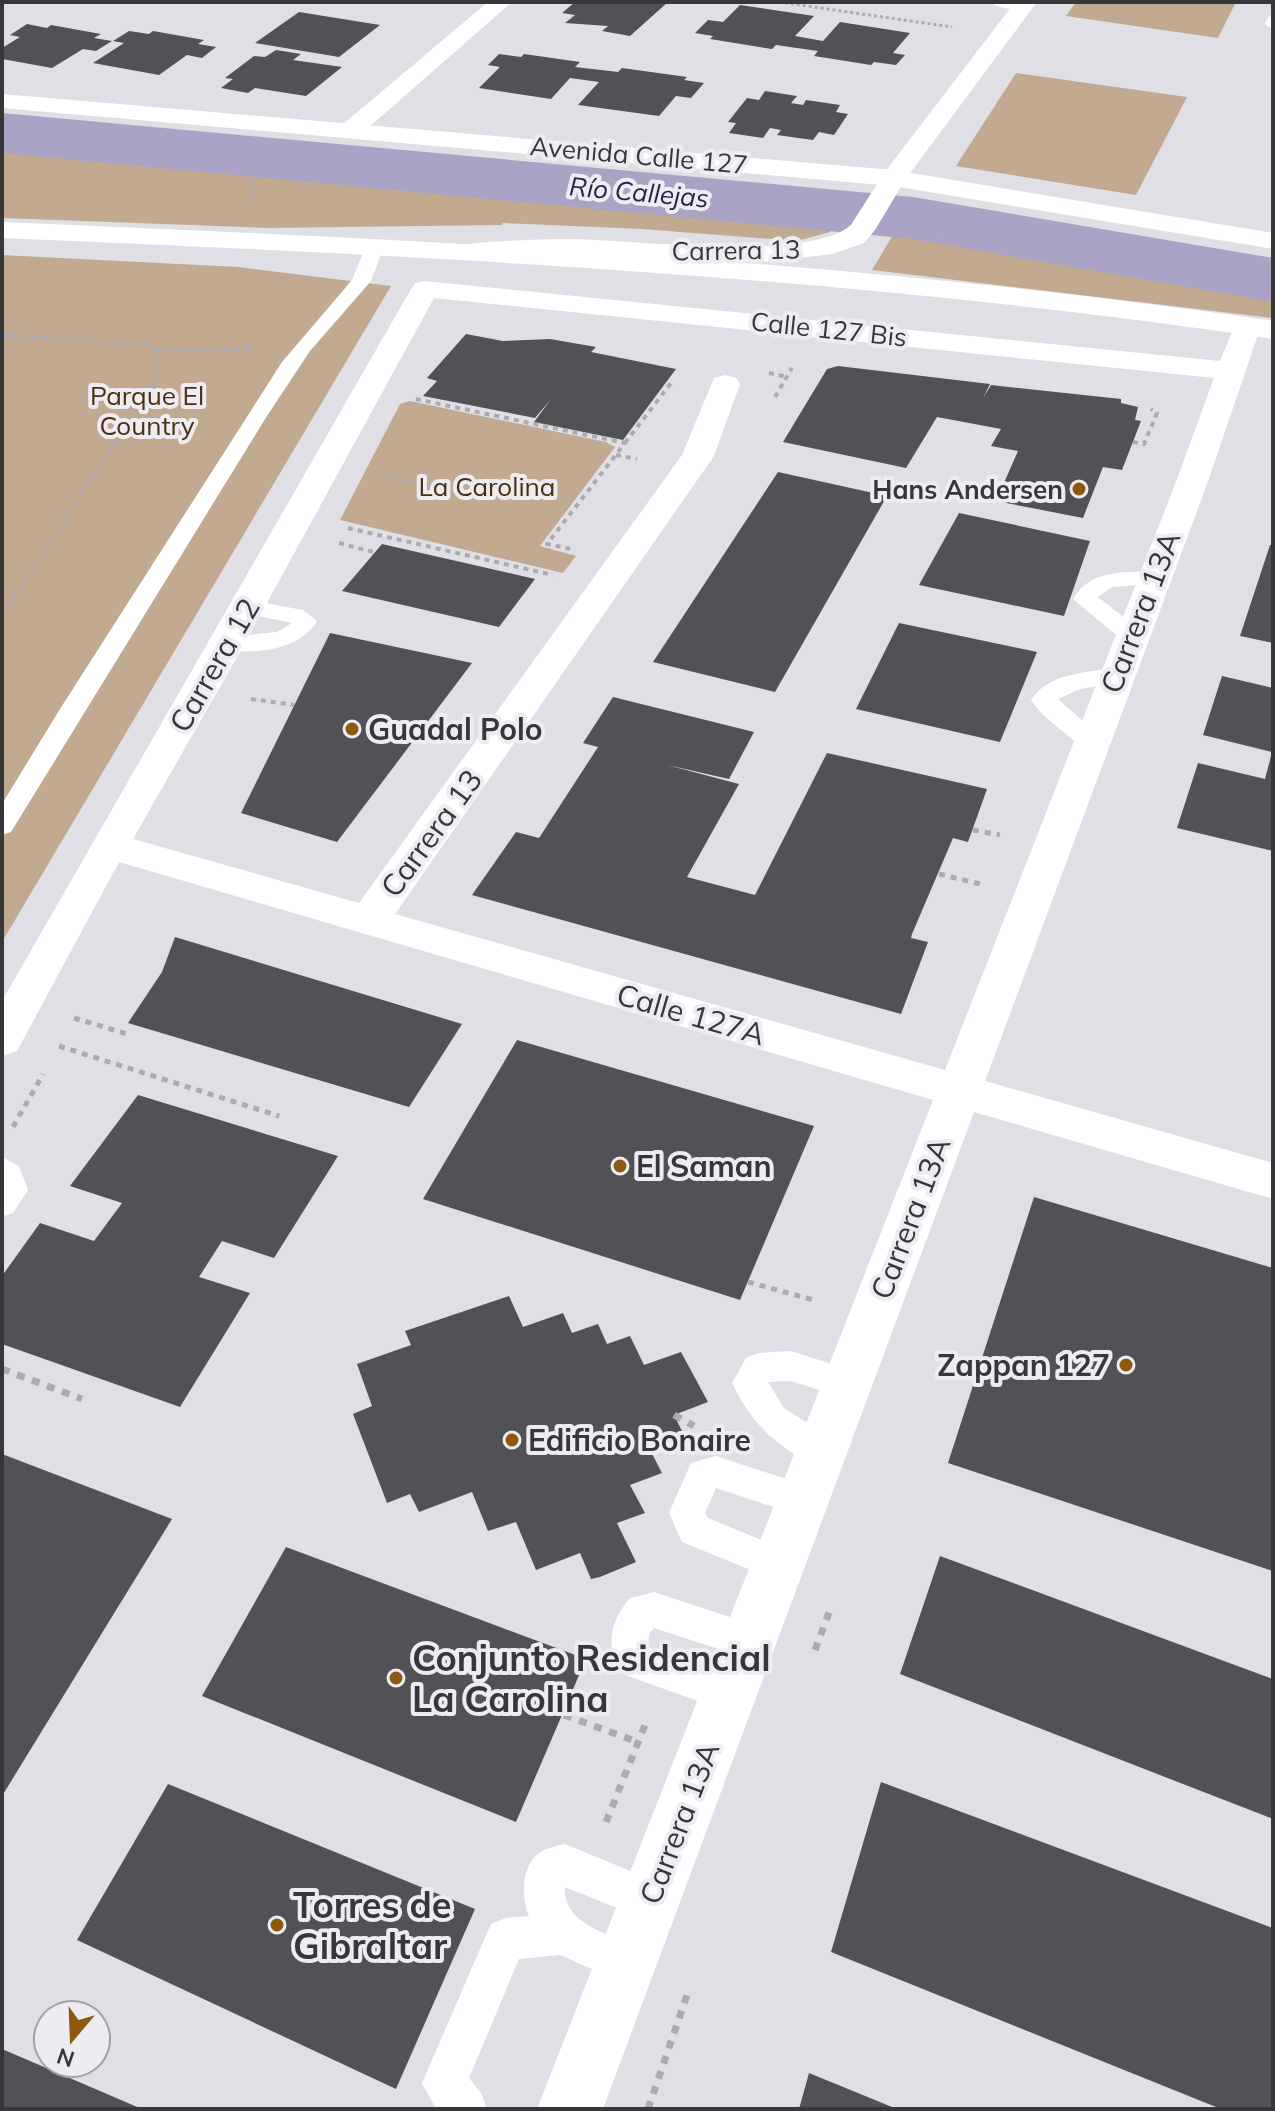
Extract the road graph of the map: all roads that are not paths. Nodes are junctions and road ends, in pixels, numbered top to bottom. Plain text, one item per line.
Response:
1 (501, 2) edge
2 (997, 2) edge
3 (1024, 4) edge
4 (2, 101) edge
5 (351, 130) junction
6 (890, 183) junction
7 (2, 230) edge
8 (1273, 241) edge
9 (375, 246) junction
10 (469, 252) junction
11 (425, 289) joint
12 (1260, 328) edge
13 (1232, 371) junction
14 (725, 384) dead end
15 (1153, 578) junction
16 (248, 607) junction
17 (1131, 635) junction
18 (227, 643) junction
19 (1116, 676) junction
20 (1091, 742) junction
21 (2, 826) edge
22 (110, 846) junction
23 (369, 920) junction
24 (5, 1034) edge
25 (957, 1091) junction
26 (2, 1169) edge
27 (1273, 1181) edge
28 (2, 1204) edge
29 (848, 1384) junction
30 (821, 1451) junction
31 (804, 1501) junction
32 (778, 1564) junction
33 (749, 1641) junction
34 (728, 1693) junction
35 (649, 1900) junction
36 (561, 1934) junction
37 (626, 1963) junction
38 (465, 2109) edge
39 (570, 2109) edge

1 - 5 street
2 - 3 lane
3 - 6 street, Carrera 13
4 - 5 street, Avenida Calle 127
5 - 6 street, Avenida Calle 127
6 - 8 street, Avenida Calle 127
6 - 10 street, Carrera 13
7 - 9 street
9 - 10 street
9 - 21 lane
10 - 12 street
11 - 13 street, Calle 127 Bis
11 - 16 street, Carrera 12
12 - 13 street, Carrera 13A
13 - 15 street, Carrera 13A
14 - 23 street, Carrera 13
15 - 17 street, Carrera 13A
15 - 17 lane
16 - 18 street, Carrera 12
16 - 18 lane
17 - 19 street, Carrera 13A
18 - 22 street, Carrera 12
19 - 20 street, Carrera 13A
19 - 20 lane
20 - 25 street, Carrera 13A
22 - 23 street, Calle 127A
22 - 24 street, Carrera 12
23 - 25 street, Calle 127A
25 - 27 street, Calle 127A
25 - 29 street, Carrera 13A
26 - 28 lane
29 - 30 street, Carrera 13A
29 - 30 lane
30 - 31 street, Carrera 13A
31 - 32 street, Carrera 13A
31 - 32 lane
32 - 33 street, Carrera 13A
33 - 34 street, Carrera 13A
33 - 34 lane
34 - 35 street, Carrera 13A
35 - 36 lane
35 - 37 street, Carrera 13A
36 - 37 lane
36 - 38 lane
37 - 39 street, Carrera 13A

